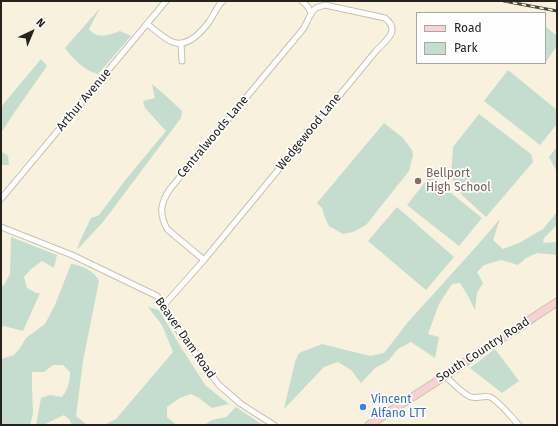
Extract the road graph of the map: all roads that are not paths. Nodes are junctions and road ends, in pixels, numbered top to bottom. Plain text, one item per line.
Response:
1 (166, 1) edge
2 (223, 1) edge
3 (302, 1) edge
4 (311, 13) junction
5 (148, 24) junction
6 (181, 44) junction
7 (182, 61) dead end
8 (1, 199) edge
9 (1, 227) edge
10 (204, 260) junction
11 (557, 302) edge
12 (164, 305) junction
13 (445, 376) junction
14 (274, 425) edge
15 (369, 425) edge
16 (519, 425) edge

1 - 5 street, Arthur Avenue
2 - 6 street
3 - 4 street
4 - 10 street, Centralwoods Lane
4 - 10 street, Wedgewood Lane
5 - 6 street
5 - 8 street, Arthur Avenue
6 - 7 street
9 - 12 street, Beaver Dam Road
10 - 12 street, Wedgewood Lane
11 - 13 main road, South Country Road
12 - 14 street, Beaver Dam Road
13 - 15 main road, South Country Road
13 - 16 street

